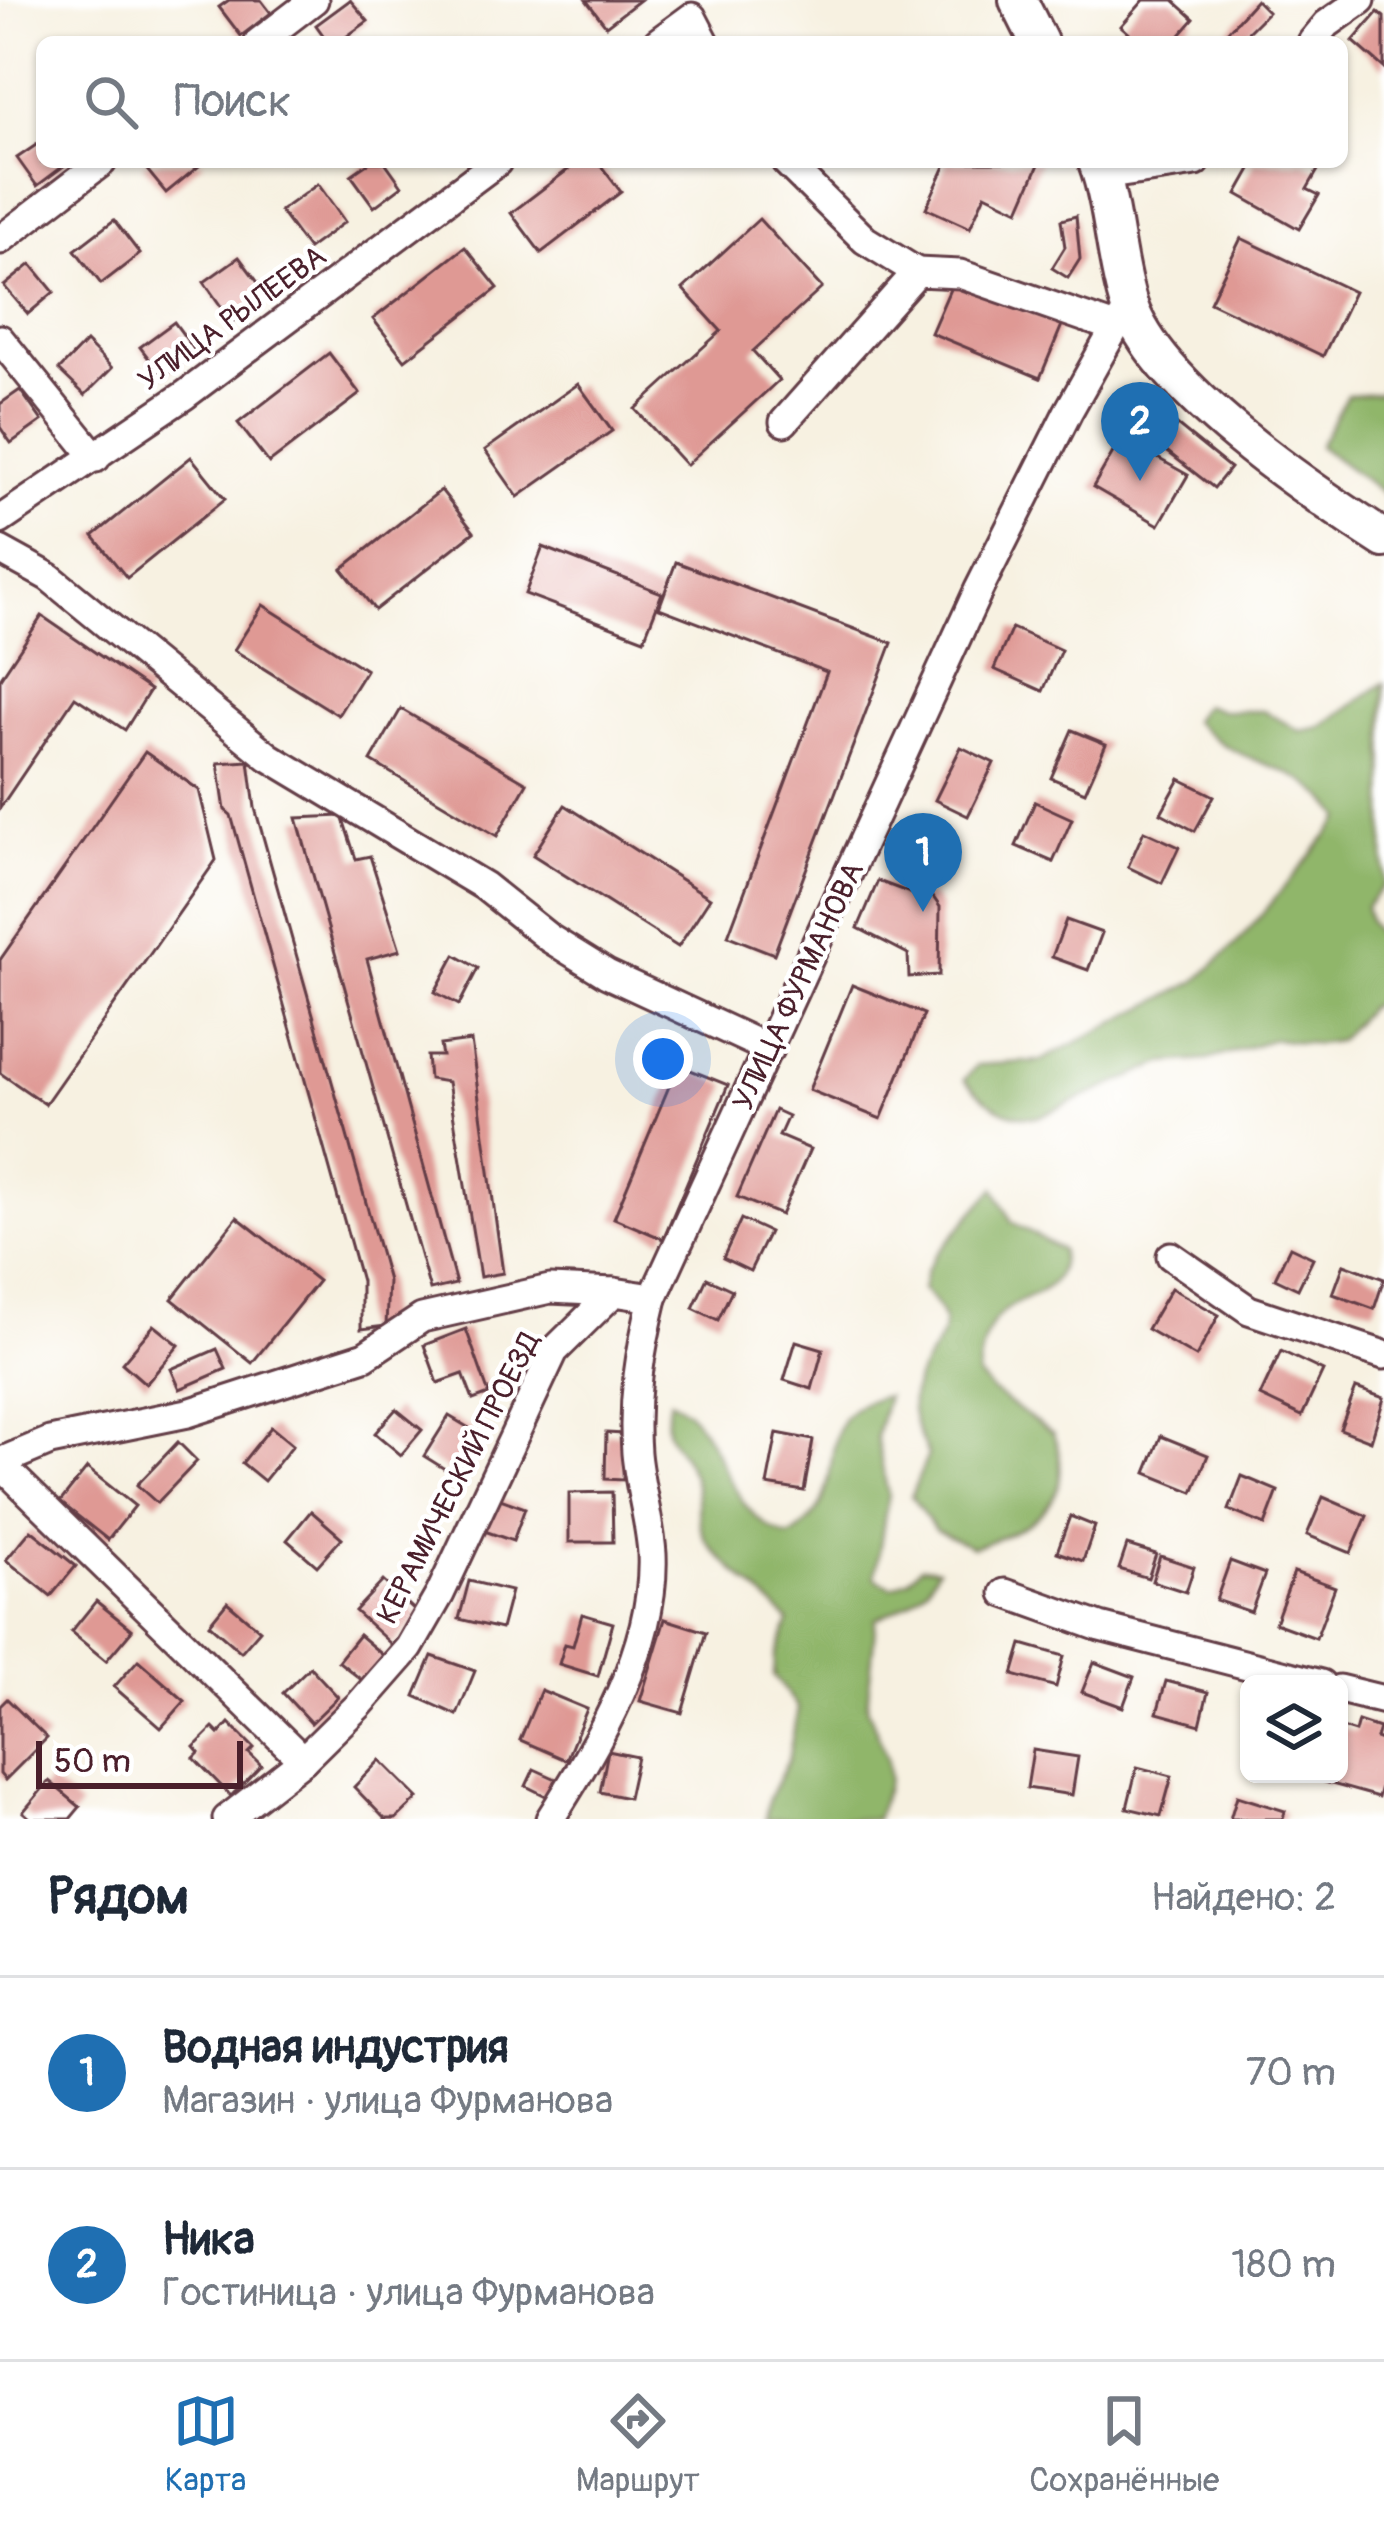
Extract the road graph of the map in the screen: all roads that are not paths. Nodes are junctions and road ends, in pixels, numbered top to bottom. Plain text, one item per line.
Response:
1 (314, 0) edge
2 (1018, 0) edge
3 (1361, 0) edge
4 (699, 20) edge
5 (267, 36) edge
6 (669, 36) edge
7 (1037, 36) edge
8 (1317, 36) edge
9 (94, 168) edge
10 (489, 168) edge
11 (792, 168) edge
12 (1099, 169) edge
13 (0, 240) edge
14 (917, 272) junction
15 (1122, 318) junction
16 (0, 339) edge
17 (784, 422) dead end
18 (96, 458) junction
19 (0, 520) edge
20 (1384, 539) edge
21 (0, 550) edge
22 (769, 1049) junction
23 (1172, 1256) dead end
24 (614, 1292) junction
25 (653, 1298) junction
26 (1384, 1355) edge
27 (0, 1463) edge
28 (1005, 1593) dead end
29 (1285, 1675) edge
30 (1348, 1691) edge
31 (1384, 1700) edge
32 (303, 1760) junction
33 (227, 1819) edge
34 (550, 1819) edge

1 - 5 street
2 - 7 street
3 - 8 street
4 - 6 street
9 - 13 street
10 - 18 street, УЛИЦА РЫЛЕЕВА
11 - 14 street
12 - 15 street
14 - 15 street
14 - 17 street
15 - 20 street
15 - 22 street, УЛИЦА ФУРМАНОВА
16 - 18 street
18 - 19 street, УЛИЦА РЫЛЕЕВА
21 - 22 street
22 - 25 street, УЛИЦА ФУРМАНОВА
23 - 26 street
24 - 25 street
24 - 27 street
24 - 32 street, КЕРАМИЧЕСКИЙ ПРОЕЗД
25 - 34 street, УЛИЦА ФУРМАНОВА
27 - 32 street
28 - 29 street
30 - 31 street
32 - 33 street, КЕРАМИЧЕСКИЙ ПРОЕЗД

